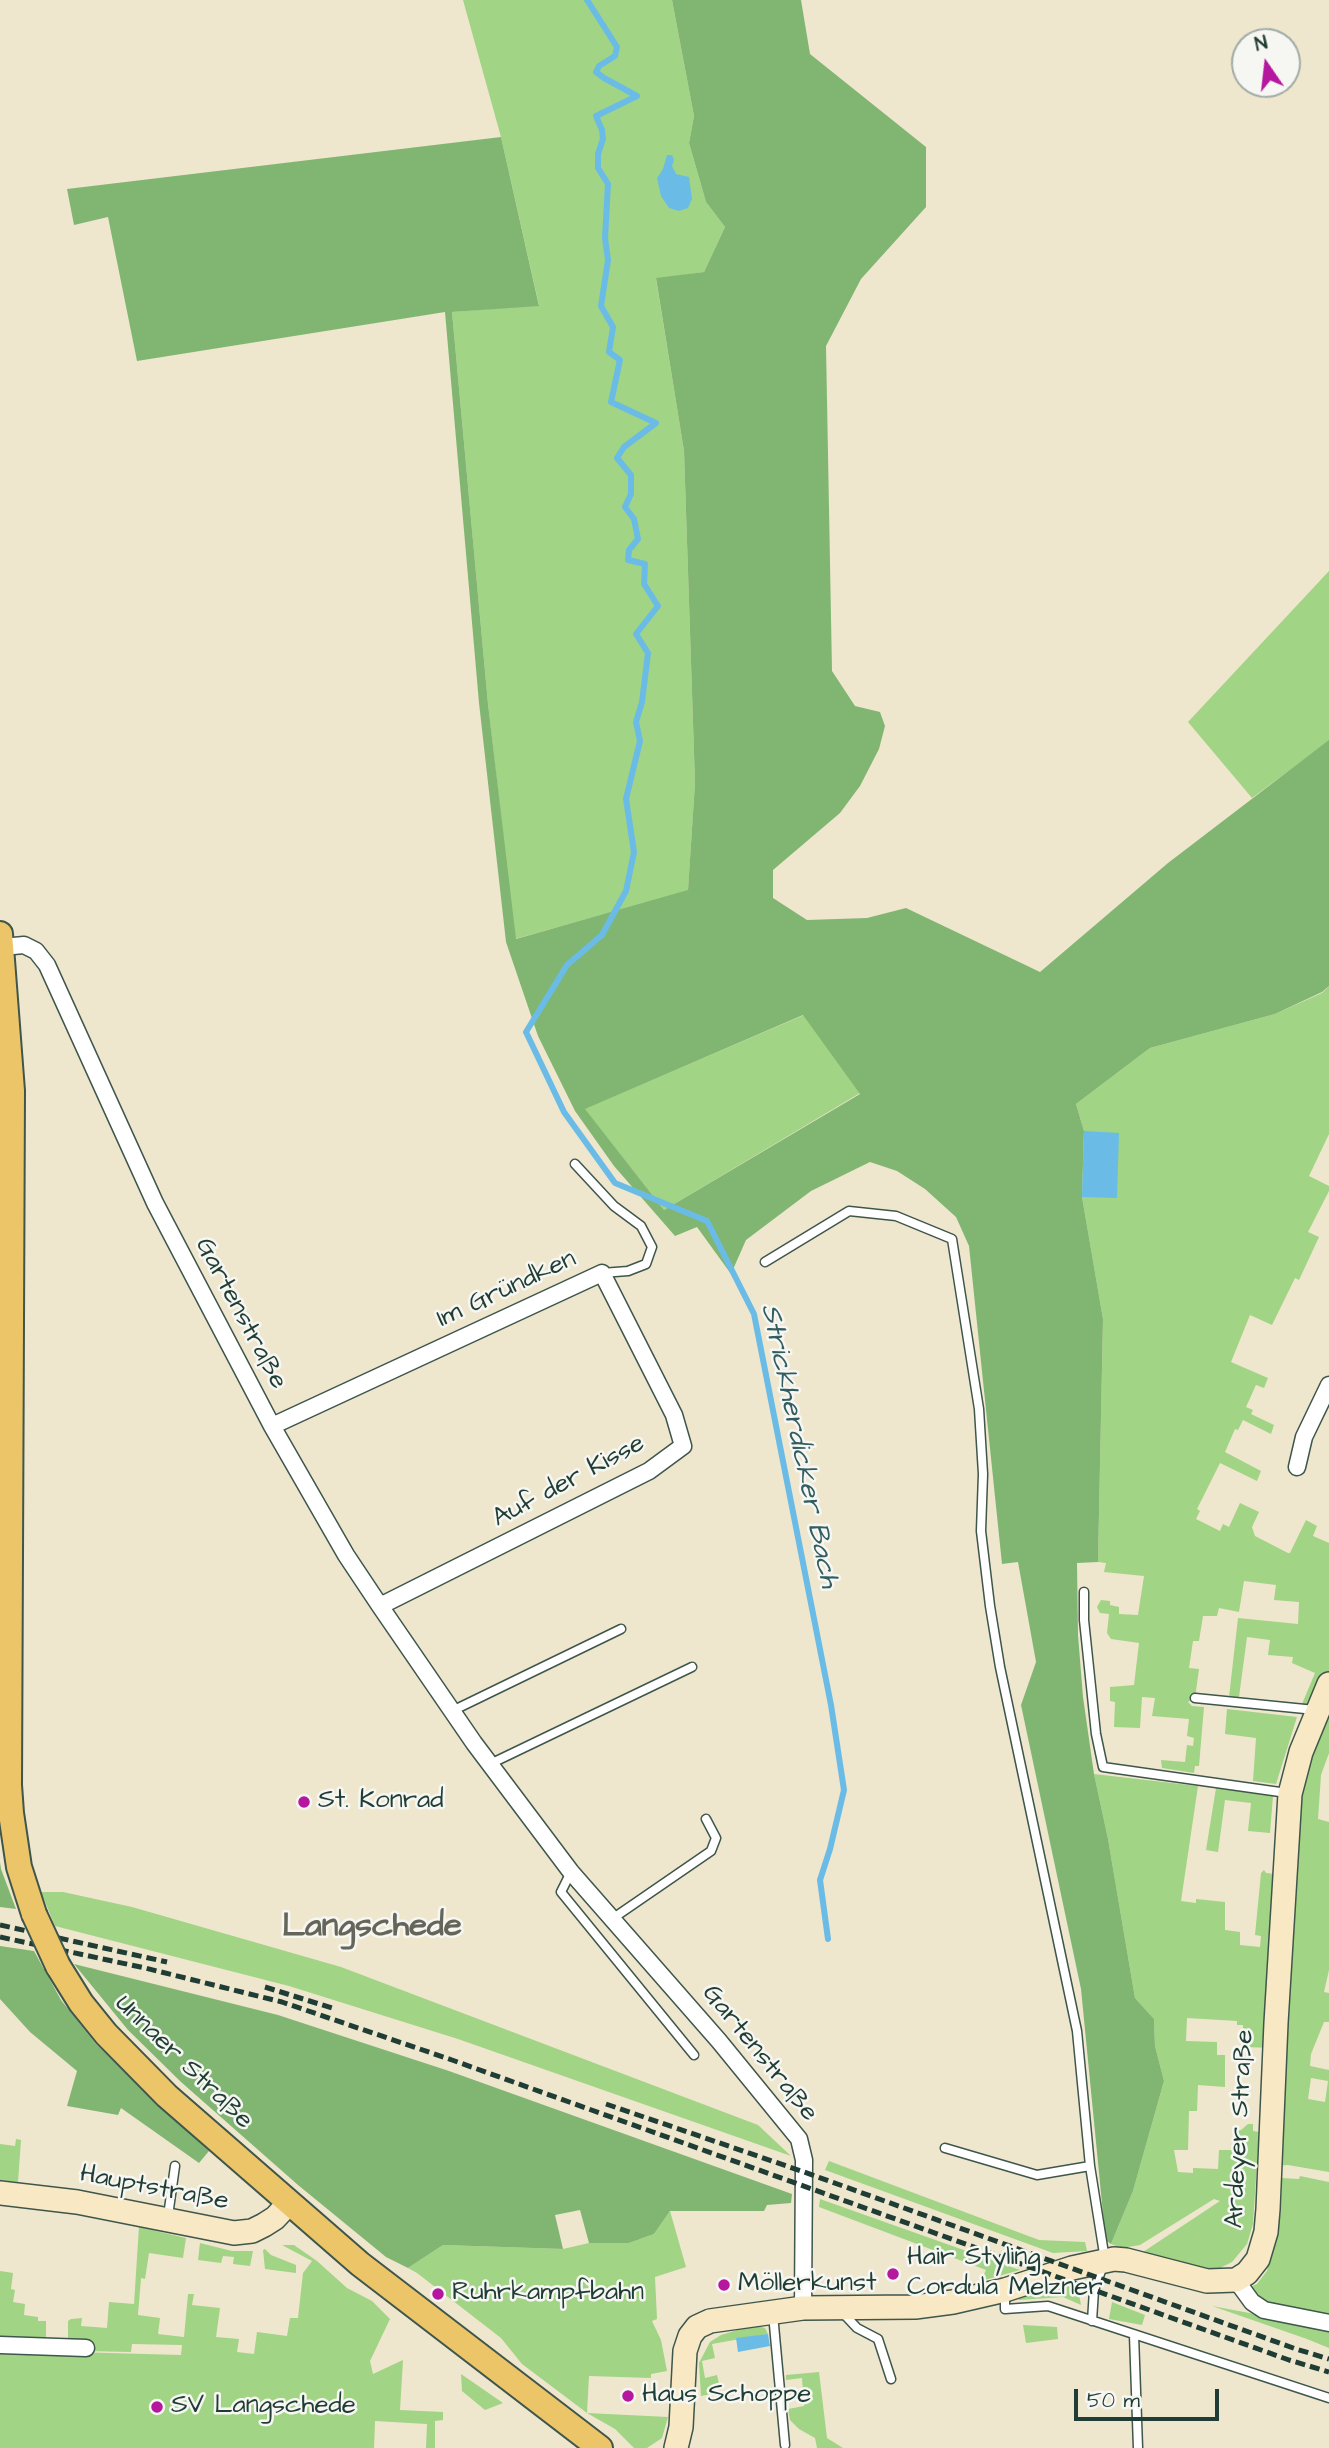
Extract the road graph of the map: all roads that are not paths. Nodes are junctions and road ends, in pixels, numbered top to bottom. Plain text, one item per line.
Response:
1 (1, 941) edge
2 (575, 1164) dead end
3 (765, 1262) dead end
4 (602, 1273) junction
5 (1329, 1385) edge
6 (272, 1426) junction
7 (1297, 1467) dead end
8 (1084, 1592) dead end
9 (380, 1606) junction
10 (621, 1629) dead end
11 (692, 1667) dead end
12 (1329, 1684) edge
13 (1195, 1698) dead end
14 (1318, 1711) junction
15 (452, 1712) junction
16 (490, 1764) junction
17 (1290, 1794) junction
18 (706, 1819) dead end
19 (571, 1872) junction
20 (612, 1919) junction
21 (694, 2055) dead end
22 (945, 2148) dead end
23 (175, 2166) dead end
24 (1090, 2166) junction
25 (0, 2193) edge
26 (289, 2203) junction
27 (167, 2219) junction
28 (1105, 2260) junction
29 (1236, 2280) junction
30 (1005, 2290) junction
31 (803, 2308) junction
32 (839, 2308) junction
33 (773, 2311) junction
34 (1092, 2321) junction
35 (1329, 2322) edge
36 (1134, 2335) junction
37 (0, 2345) edge
38 (86, 2348) dead end
39 (891, 2379) dead end
40 (1329, 2398) edge
41 (785, 2445) dead end
42 (600, 2448) edge
43 (676, 2448) edge
44 (1138, 2448) edge

1 - 6 street, Gartenstraße
1 - 26 main road, Unnaer Straße, bridge
2 - 4 lane, Im Gründken
3 - 24 lane
4 - 6 street, Im Gründken
4 - 9 street, Auf der Kisse
5 - 7 street
6 - 9 street, Gartenstraße
8 - 17 lane
9 - 15 street, Gartenstraße
10 - 15 lane
11 - 16 lane
12 - 14 main road, Ardeyer Straße
13 - 14 lane
14 - 17 main road, Ardeyer Straße
15 - 16 street, Gartenstraße
16 - 19 street, Gartenstraße
17 - 29 main road, Ardeyer Straße
18 - 20 lane
19 - 20 street, Gartenstraße
19 - 21 lane, Gartenstraße
20 - 31 street, Gartenstraße
22 - 24 lane
23 - 27 lane
24 - 28 lane
25 - 27 main road, Hauptstraße
26 - 27 main road, Hauptstraße
26 - 42 main road, Unnaer Straße
28 - 29 main road
28 - 30 main road
28 - 34 lane
29 - 35 street
30 - 32 main road
30 - 34 lane
31 - 32 main road
31 - 33 main road
32 - 39 lane
33 - 41 lane
33 - 43 main road
34 - 36 lane
36 - 40 lane
36 - 44 lane
37 - 38 street

